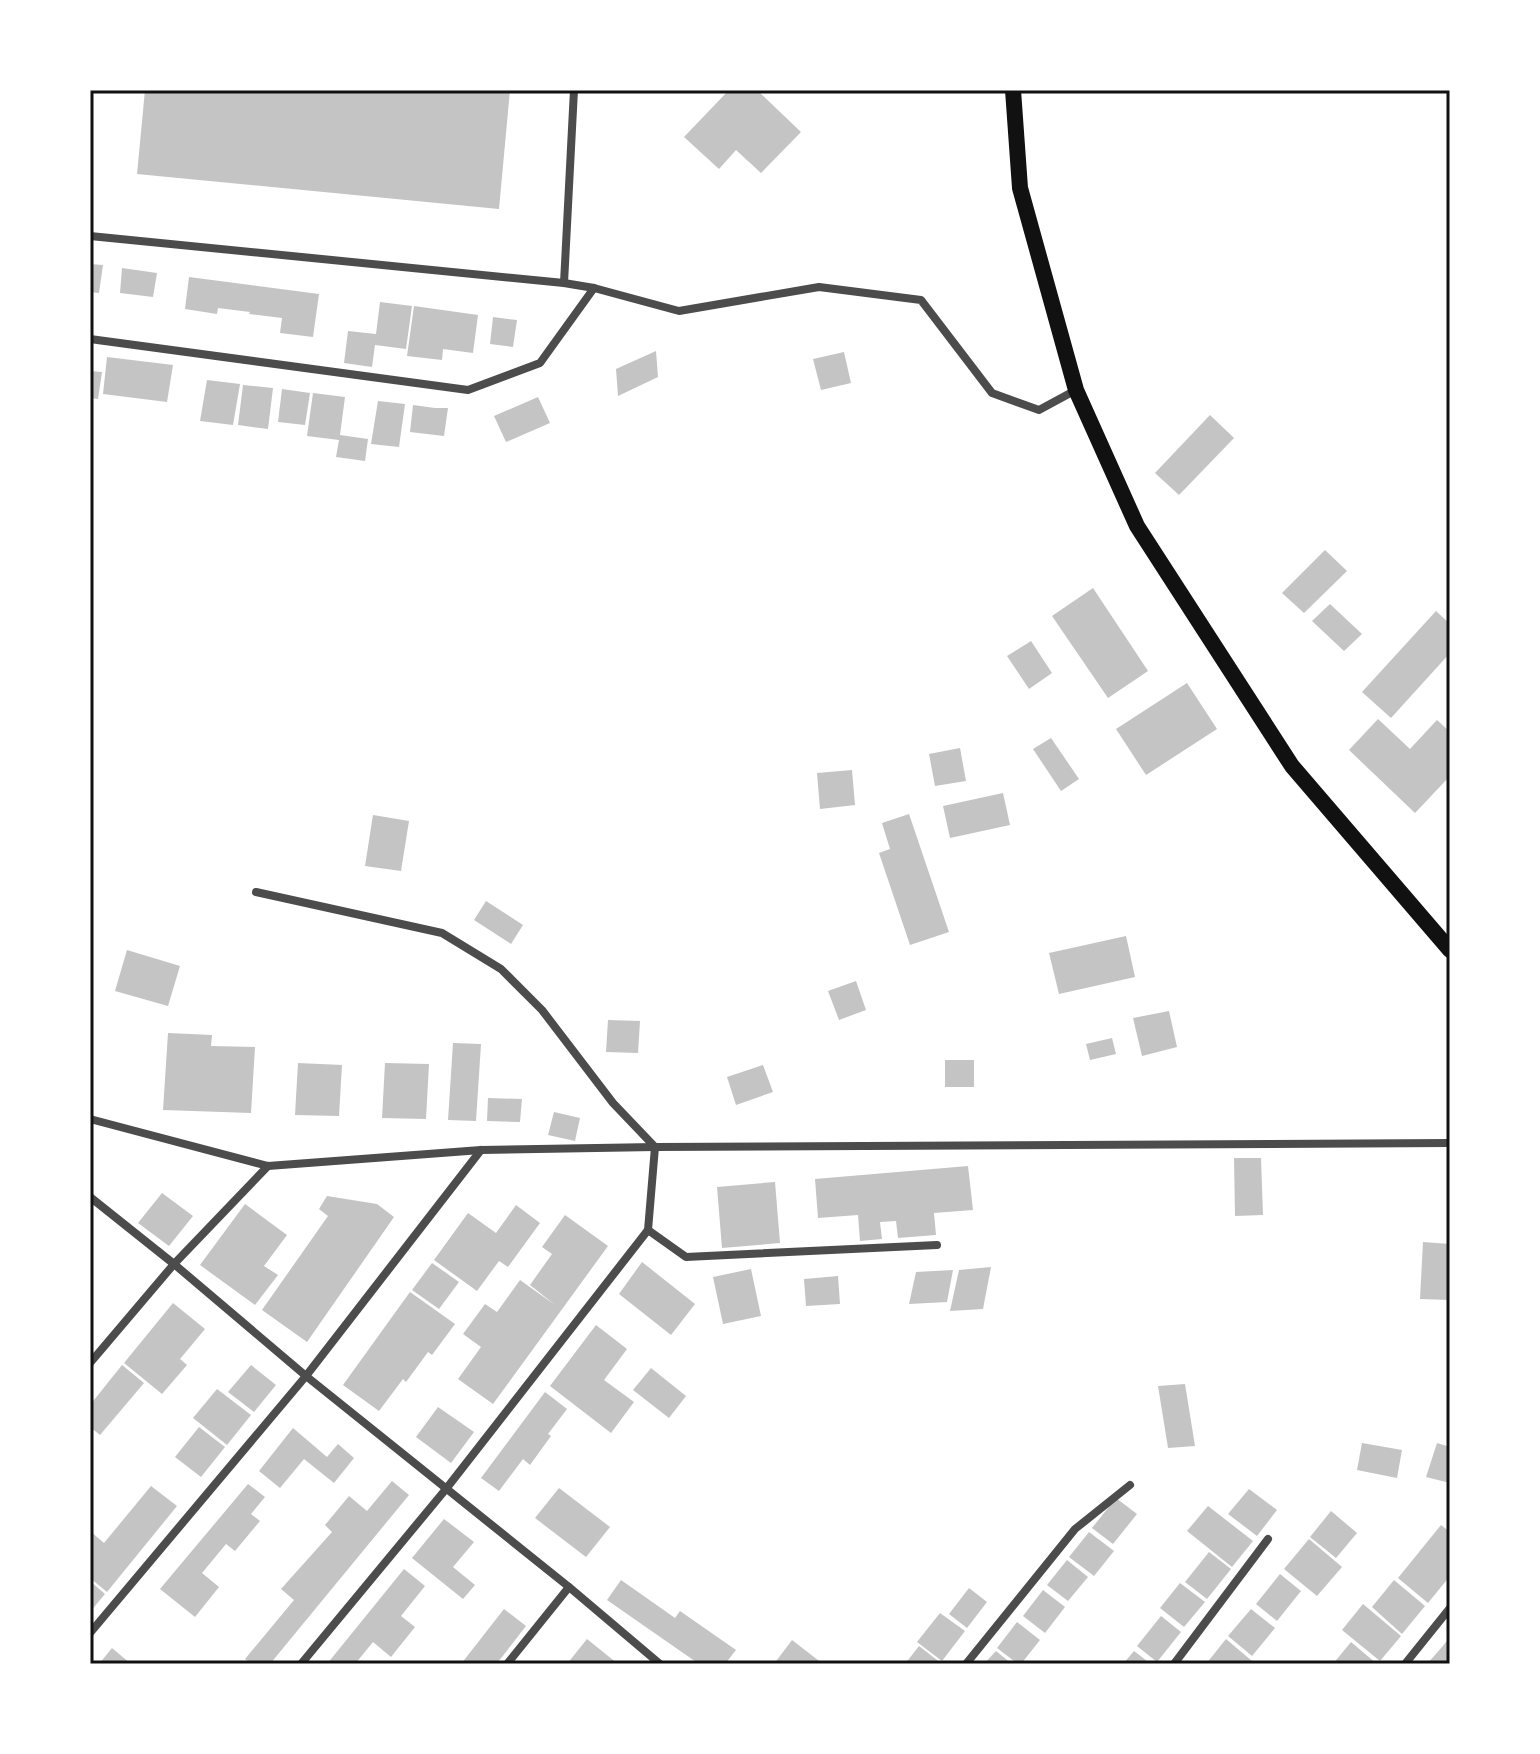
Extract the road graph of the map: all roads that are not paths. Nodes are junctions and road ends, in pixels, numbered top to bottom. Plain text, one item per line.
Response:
1 (574, 90) edge
2 (1013, 90) edge
3 (90, 236) edge
4 (564, 283) junction
5 (594, 288) junction
6 (90, 339) edge
7 (1076, 390) junction
8 (256, 892) dead end
9 (1450, 950) edge
10 (90, 1119) edge
11 (1450, 1143) edge
12 (655, 1147) junction
13 (481, 1150) junction
14 (268, 1166) junction
15 (90, 1197) edge
16 (648, 1230) junction
17 (937, 1245) dead end
18 (174, 1264) junction
19 (90, 1363) edge
20 (306, 1376) junction
21 (1130, 1485) dead end
22 (446, 1489) junction
23 (1268, 1539) dead end
24 (569, 1587) junction
25 (1450, 1608) edge
26 (90, 1633) edge
27 (301, 1664) edge
28 (507, 1664) edge
29 (660, 1664) edge
30 (966, 1664) edge
31 (1174, 1664) edge
32 (1405, 1664) edge

1 - 4 street
2 - 7 main road
3 - 4 street
4 - 5 street
5 - 6 street
5 - 7 street
7 - 9 main road
8 - 12 street
10 - 14 street
11 - 12 street
12 - 13 street
12 - 16 street
13 - 14 street
13 - 20 street
14 - 18 street
15 - 18 street
16 - 17 street
16 - 22 street
18 - 19 street
18 - 20 street
20 - 22 street
20 - 26 street
21 - 30 street
22 - 24 street
22 - 27 street
23 - 31 street
24 - 28 street
24 - 29 street
25 - 32 street

